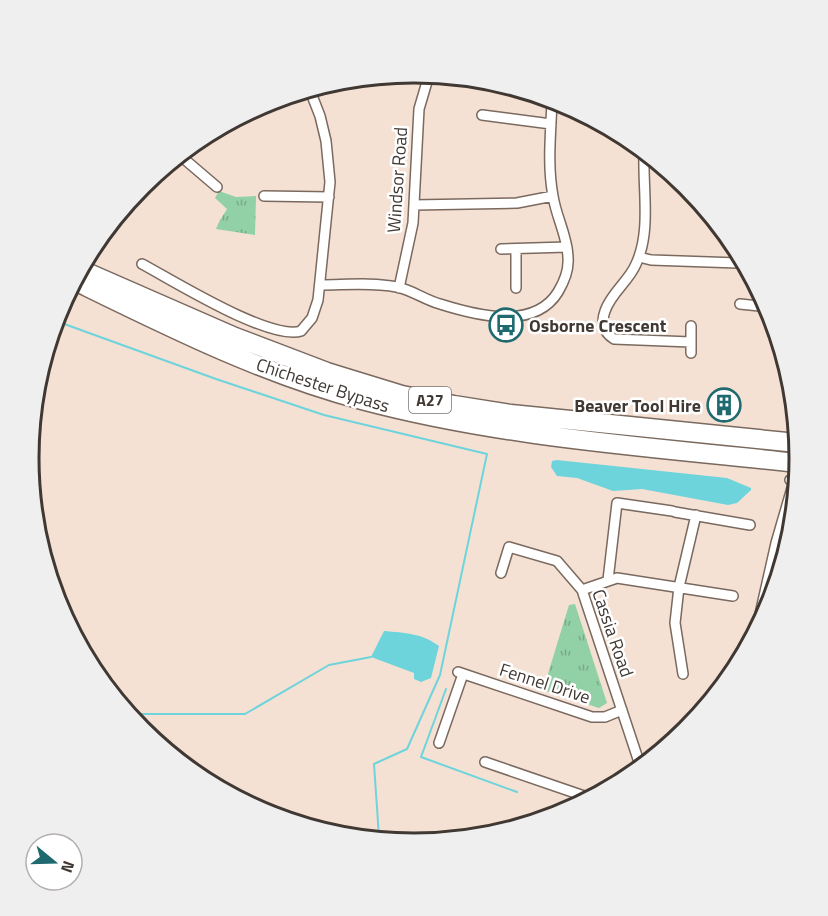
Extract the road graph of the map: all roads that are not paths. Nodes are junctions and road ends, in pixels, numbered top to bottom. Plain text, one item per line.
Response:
1 (426, 84) edge
2 (313, 97) edge
3 (552, 109) edge
4 (482, 115) dead end
5 (551, 124) junction
6 (186, 160) edge
7 (644, 162) edge
8 (216, 187) dead end
9 (264, 196) dead end
10 (553, 196) junction
11 (330, 197) junction
12 (414, 205) junction
13 (567, 247) junction
14 (501, 249) dead end
15 (516, 249) junction
16 (639, 257) junction
17 (734, 263) edge
18 (142, 264) dead end
19 (87, 273) edge
20 (82, 284) edge
21 (320, 285) junction
22 (399, 288) junction
23 (516, 288) dead end
24 (740, 304) dead end
25 (756, 306) edge
26 (691, 326) dead end
27 (691, 342) junction
28 (690, 353) dead end
29 (788, 442) edge
30 (789, 463) edge
31 (785, 512) edge
32 (696, 515) junction
33 (750, 525) dead end
34 (501, 573) dead end
35 (608, 580) junction
36 (766, 586) edge
37 (679, 587) junction
38 (582, 591) junction
39 (733, 596) dead end
40 (683, 674) dead end
41 (622, 710) junction
42 (439, 743) dead end
43 (638, 759) edge
44 (485, 762) dead end
45 (579, 794) edge

1 - 12 street, Windsor Road
2 - 11 street
3 - 5 street
4 - 5 street
5 - 10 street
6 - 8 street
7 - 16 street
9 - 11 street
10 - 12 street
10 - 13 street
11 - 21 street
12 - 22 street, Windsor Road
13 - 15 street
13 - 22 street
14 - 15 street
15 - 23 street
16 - 17 street
16 - 27 street
18 - 21 street
19 - 29 highway, Chichester Bypass / A27
20 - 30 highway, Chichester Bypass / A27
21 - 22 street
24 - 25 street
26 - 27 street
27 - 28 street
31 - 36 street
32 - 33 street
32 - 35 street
32 - 37 street
34 - 38 street, Cassia Road
35 - 37 street
35 - 38 street
37 - 39 street
37 - 40 street
38 - 41 street, Cassia Road
41 - 42 street, Fennel Drive
41 - 43 street, Cassia Road
44 - 45 street

